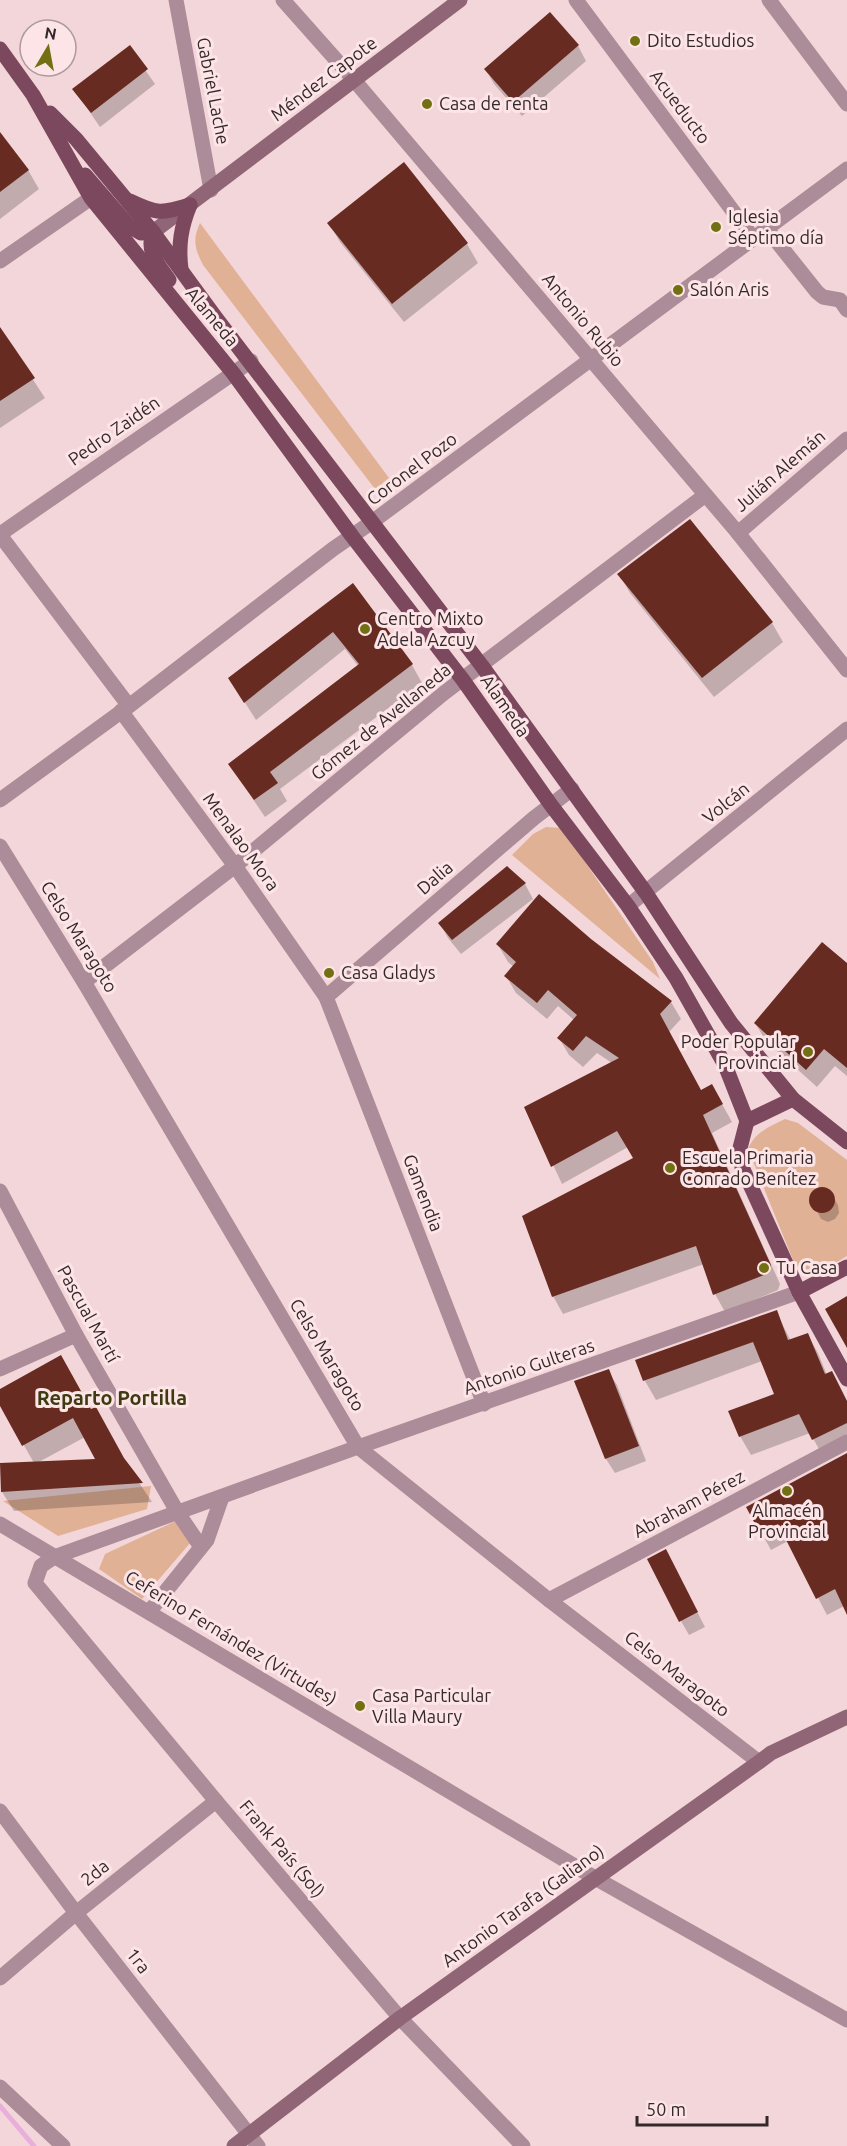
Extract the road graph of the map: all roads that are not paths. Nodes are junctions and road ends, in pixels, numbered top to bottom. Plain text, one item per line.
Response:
1 (176, 0) edge
2 (283, 0) edge
3 (460, 0) edge
4 (576, 0) edge
5 (769, 0) edge
6 (0, 49) edge
7 (354, 80) junction
8 (33, 95) junction
9 (847, 104) edge
10 (69, 156) junction
11 (847, 169) edge
12 (211, 190) junction
13 (90, 198) junction
14 (125, 199) junction
15 (190, 205) junction
16 (766, 228) junction
17 (153, 232) junction
18 (753, 238) junction
19 (0, 261) edge
20 (181, 269) junction
21 (845, 301) edge
22 (591, 360) junction
23 (251, 361) junction
24 (229, 367) junction
25 (847, 439) edge
26 (704, 496) junction
27 (372, 522) junction
28 (738, 533) junction
29 (0, 535) edge
30 (352, 536) junction
31 (482, 666) junction
32 (847, 670) edge
33 (463, 680) junction
34 (125, 709) junction
35 (847, 729) edge
36 (572, 789) junction
37 (0, 800) edge
38 (551, 805) junction
39 (0, 846) edge
40 (235, 866) junction
41 (646, 893) junction
42 (628, 906) junction
43 (84, 982) junction
44 (326, 997) junction
45 (793, 1099) junction
46 (747, 1121) junction
47 (847, 1143) edge
48 (0, 1191) edge
49 (847, 1267) edge
50 (799, 1292) junction
51 (76, 1335) junction
52 (0, 1369) edge
53 (847, 1378) edge
54 (484, 1404) junction
55 (847, 1442) edge
56 (358, 1447) junction
57 (222, 1497) junction
58 (178, 1513) junction
59 (0, 1524) edge
60 (201, 1547) junction
61 (47, 1561) junction
62 (549, 1600) junction
63 (149, 1612) junction
64 (847, 1717) edge
65 (759, 1762) junction
66 (216, 1801) junction
67 (0, 1810) edge
68 (595, 1878) junction
69 (76, 1913) junction
70 (0, 1978) edge
71 (400, 2018) junction
72 (847, 2020) edge
73 (0, 2087) edge
74 (253, 2140) edge
75 (63, 2146) edge
76 (234, 2146) edge
77 (523, 2146) edge

1 - 12 street, Gabriel Lache
2 - 7 street, Antonio Rubio
3 - 7 main road, Méndez Capote
4 - 18 street, Acueducto
5 - 9 street
6 - 8 main road, Alameda
7 - 12 main road, Méndez Capote
7 - 22 street, Antonio Rubio
8 - 10 main road, Alameda
8 - 14 main road, Alameda
10 - 13 main road, Alameda
10 - 17 main road
11 - 16 street, Coronel Pozo
12 - 15 main road, Méndez Capote
13 - 19 street
13 - 24 main road, Alameda
14 - 15 main road
14 - 17 main road, Alameda
15 - 17 main road, Méndez Capote
15 - 20 main road
16 - 18 street, Coronel Pozo
16 - 21 street
17 - 20 main road, Alameda
17 - 24 main road
18 - 22 street, Coronel Pozo
20 - 23 main road, Alameda
22 - 26 street, Antonio Rubio
22 - 27 street, Coronel Pozo
23 - 24 street, Pedro Zaidén
23 - 27 main road, Alameda
24 - 29 street, Pedro Zaidén
24 - 30 main road, Alameda
25 - 28 street, Julián Alemán
26 - 28 street, Antonio Rubio
26 - 31 street, Gómez de Avellaneda
27 - 30 street, Coronel Pozo
27 - 31 main road, Alameda
28 - 32 street, Antonio Rubio
29 - 34 street, Menalao Mora
30 - 33 main road, Alameda
30 - 34 street, Coronel Pozo
31 - 33 street, Gómez de Avellaneda
31 - 36 main road, Alameda
33 - 38 main road, Alameda
33 - 40 street, Gómez de Avellaneda
34 - 37 street, Coronel Pozo
34 - 40 street, Menalao Mora
35 - 41 street, Volcán
36 - 38 street, Dalia
36 - 41 main road, Alameda
38 - 42 main road, Alameda
38 - 44 street, Dalia
39 - 43 street, Celso Maragoto
40 - 43 street, Gómez de Avellaneda
40 - 44 street, Menalao Mora
41 - 42 street, Volcán
41 - 45 main road, Alameda
42 - 46 main road, Alameda
43 - 56 street, Celso Maragoto
44 - 54 street, Gamendia
45 - 46 main road
45 - 47 main road, Alameda
46 - 50 main road
48 - 51 street, Pascual Martí
49 - 50 main road, Antonio Gulteras
50 - 53 main road
50 - 54 street, Antonio Gulteras
51 - 52 street
51 - 58 street, Pascual Martí
54 - 56 street, Antonio Gulteras
55 - 62 street, Abraham Pérez
56 - 57 street, Antonio Gulteras
56 - 62 street, Celso Maragoto
57 - 58 street, Antonio Gulteras
57 - 60 street
58 - 60 street, Pascual Martí
58 - 61 street, Antonio Gulteras
59 - 61 street, Ceferino Fernández (Virtudes)
60 - 63 street
61 - 63 street, Ceferino Fernández (Virtudes)
61 - 66 street, Frank País (Sol)
62 - 65 street, Celso Maragoto
63 - 68 street, Ceferino Fernández (Virtudes)
64 - 65 main road, Antonio Tarafa (Galiano)
65 - 68 main road, Antonio Tarafa (Galiano)
66 - 69 street, 2da
66 - 71 street, Frank País (Sol)
67 - 69 street, 1ra
68 - 71 main road, Antonio Tarafa (Galiano)
68 - 72 street, Ceferino Fernández (Virtudes)
69 - 70 street, 2da
69 - 74 street, 1ra
71 - 74 main road, Antonio Tarafa (Galiano)
71 - 77 street, Frank País (Sol)
73 - 75 street
74 - 76 main road, Antonio Tarafa (Galiano)

